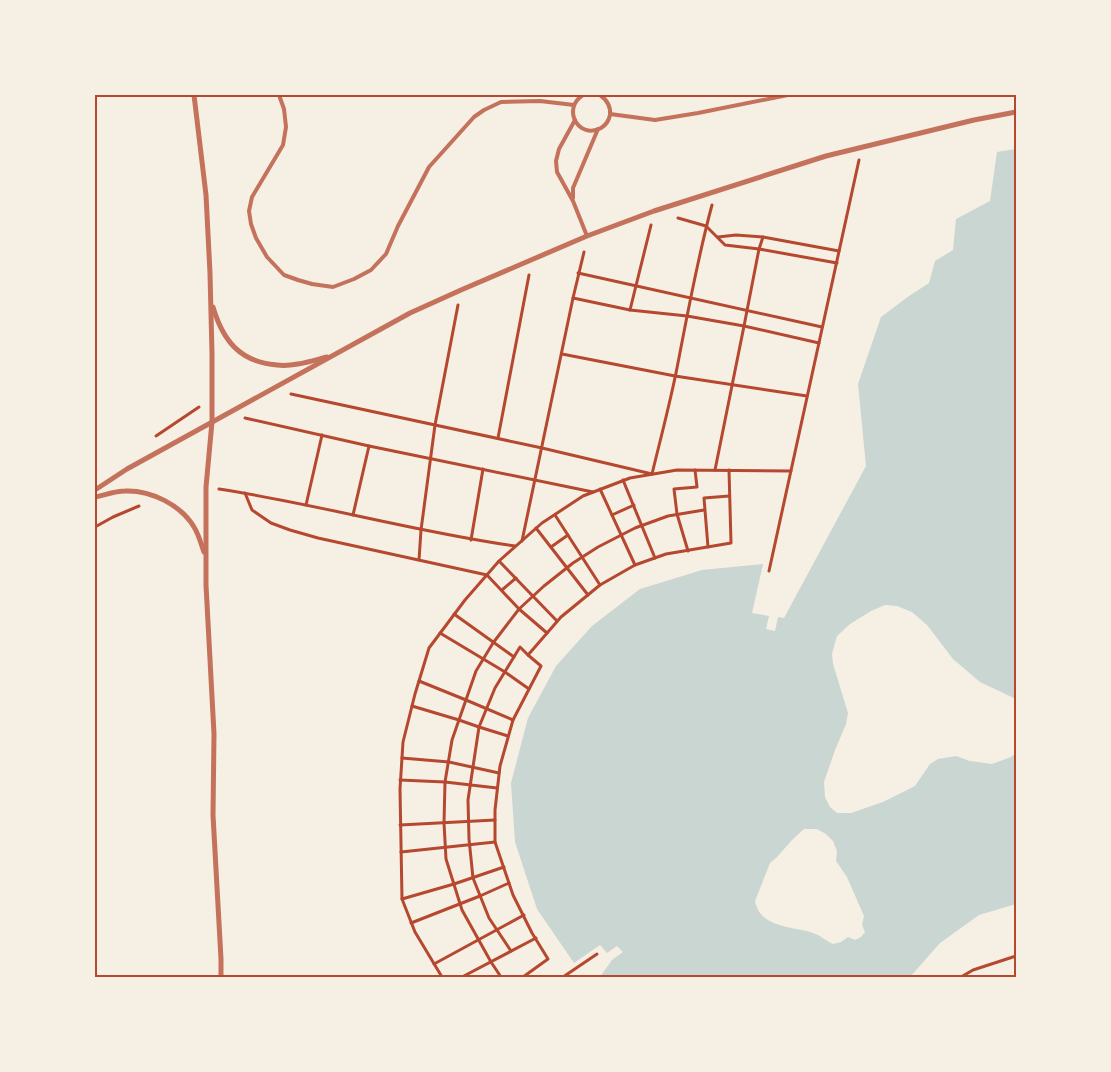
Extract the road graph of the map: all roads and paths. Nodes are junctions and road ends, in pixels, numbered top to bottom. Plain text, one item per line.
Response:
1 (194, 95) edge
2 (279, 95) edge
3 (583, 95) edge
4 (600, 95) edge
5 (788, 95) edge
6 (574, 105) junction
7 (1016, 112) edge
8 (610, 114) junction
9 (575, 120) junction
10 (598, 129) junction
11 (862, 147) junction
12 (716, 191) junction
13 (573, 200) junction
14 (654, 211) junction
15 (706, 226) junction
16 (587, 236) junction
17 (718, 237) junction
18 (763, 237) junction
19 (759, 249) junction
20 (839, 251) junction
21 (532, 260) junction
22 (836, 263) junction
23 (578, 273) junction
24 (636, 286) junction
25 (461, 290) junction
26 (691, 297) junction
27 (572, 298) junction
28 (211, 301) junction
29 (630, 310) junction
30 (748, 310) junction
31 (687, 316) junction
32 (744, 326) junction
33 (822, 327) junction
34 (819, 343) junction
35 (562, 354) junction
36 (334, 355) junction
37 (675, 376) junction
38 (733, 384) junction
39 (270, 390) junction
40 (807, 396) junction
41 (226, 414) junction
42 (212, 422) junction
43 (435, 425) junction
44 (322, 435) junction
45 (498, 438) junction
46 (369, 446) junction
47 (542, 448) junction
48 (432, 458) junction
49 (483, 469) junction
50 (695, 470) junction
51 (715, 470) junction
52 (729, 470) junction
53 (791, 471) junction
54 (652, 474) junction
55 (535, 479) junction
56 (624, 480) junction
57 (206, 487) junction
58 (600, 489) junction
59 (95, 490) edge
60 (594, 492) junction
61 (245, 493) junction
62 (730, 496) junction
63 (95, 497) edge
64 (160, 499) junction
65 (306, 505) junction
66 (634, 505) junction
67 (704, 510) junction
68 (677, 514) junction
69 (353, 515) junction
70 (555, 515) junction
71 (612, 516) junction
72 (642, 525) junction
73 (95, 528) edge
74 (536, 528) junction
75 (421, 530) junction
76 (568, 534) junction
77 (621, 535) junction
78 (471, 540) junction
79 (522, 541) junction
80 (515, 546) junction
81 (551, 547) junction
82 (708, 547) junction
83 (688, 551) junction
84 (583, 557) junction
85 (656, 558) junction
86 (419, 560) junction
87 (499, 561) junction
88 (635, 565) junction
89 (567, 567) junction
90 (769, 571) dead end
91 (487, 575) junction
92 (516, 578) junction
93 (206, 585) junction
94 (600, 585) junction
95 (502, 590) junction
96 (588, 595) junction
97 (533, 596) junction
98 (520, 609) junction
99 (454, 614) junction
100 (557, 621) junction
101 (547, 633) junction
102 (440, 634) junction
103 (493, 643) junction
104 (528, 655) junction
105 (514, 657) junction
106 (483, 659) junction
107 (505, 672) junction
108 (419, 682) junction
109 (529, 689) junction
110 (466, 700) junction
111 (412, 706) junction
112 (486, 709) junction
113 (459, 720) junction
114 (513, 720) junction
115 (478, 727) junction
116 (508, 736) junction
117 (402, 758) junction
118 (449, 762) junction
119 (472, 766) junction
120 (499, 773) junction
121 (400, 780) junction
122 (445, 782) junction
123 (470, 784) junction
124 (497, 788) junction
125 (495, 820) junction
126 (469, 822) junction
127 (444, 823) junction
128 (400, 826) junction
129 (495, 842) junction
130 (470, 845) junction
131 (445, 847) junction
132 (401, 852) junction
133 (504, 868) junction
134 (473, 878) junction
135 (509, 883) junction
136 (454, 884) junction
137 (480, 896) junction
138 (402, 900) junction
139 (460, 904) junction
140 (524, 915) junction
141 (411, 923) junction
142 (497, 930) junction
143 (536, 938) junction
144 (479, 940) junction
145 (511, 951) junction
146 (597, 954) dead end
147 (1016, 956) edge
148 (491, 962) junction
149 (434, 964) junction
150 (221, 977) edge
151 (442, 977) edge
152 (462, 977) edge
153 (501, 977) edge
154 (523, 977) edge
155 (563, 977) edge
156 (960, 977) edge

1 - 28 street
2 - 6 lane
3 - 6 lane
4 - 8 lane
5 - 8 lane
6 - 9 lane
7 - 11 street
8 - 10 lane
9 - 10 lane
9 - 13 lane
10 - 13 lane
11 - 12 street
11 - 20 path
12 - 14 street
12 - 15 path
13 - 16 lane
14 - 15 path
14 - 16 street
14 - 24 path
15 - 17 path
15 - 26 path
16 - 21 street
16 - 23 path
17 - 18 path
17 - 19 path
18 - 19 path
18 - 20 path
19 - 22 path
19 - 30 path
20 - 22 path
21 - 25 street
21 - 45 path
22 - 33 path
23 - 24 path
23 - 27 path
24 - 26 path
24 - 29 path
25 - 36 street
25 - 43 path
26 - 30 path
26 - 31 path
27 - 29 path
27 - 35 path
28 - 36 street
28 - 42 street
29 - 31 path
30 - 32 path
30 - 33 path
31 - 32 path
31 - 37 path
32 - 34 path
32 - 38 path
33 - 34 path
34 - 40 path
35 - 37 path
35 - 47 path
36 - 39 street
37 - 38 path
37 - 54 path
38 - 40 path
38 - 51 path
39 - 41 street
39 - 43 path
40 - 53 path
41 - 42 street
41 - 44 path
42 - 57 street
42 - 59 street
43 - 45 path
43 - 48 path
44 - 46 path
44 - 65 path
45 - 47 path
46 - 48 path
46 - 69 path
47 - 54 path
47 - 55 path
48 - 49 path
48 - 75 path
49 - 55 path
49 - 78 path
50 - 51 path
50 - 54 path
50 - 68 path
51 - 52 path
52 - 53 path
52 - 62 path
53 - 90 path
54 - 56 path
55 - 60 path
55 - 79 path
56 - 58 path
56 - 66 path
57 - 61 path
57 - 93 street
58 - 60 path
58 - 71 path
60 - 70 path
61 - 65 path
61 - 86 path
62 - 67 path
62 - 82 path
63 - 64 street
64 - 73 path
64 - 93 street
65 - 69 path
66 - 71 path
66 - 72 path
67 - 68 path
67 - 82 path
68 - 72 path
68 - 83 path
69 - 75 path
70 - 74 path
70 - 76 path
71 - 77 path
72 - 77 path
72 - 85 path
74 - 79 path
74 - 81 path
75 - 78 path
75 - 86 path
76 - 81 path
76 - 84 path
77 - 84 path
77 - 88 path
78 - 80 path
79 - 80 path
80 - 87 path
81 - 89 path
82 - 83 path
83 - 85 path
84 - 89 path
84 - 94 path
85 - 88 path
86 - 91 path
87 - 91 path
87 - 92 path
88 - 94 path
89 - 96 path
89 - 97 path
91 - 95 path
91 - 99 path
92 - 95 path
92 - 97 path
93 - 150 street
94 - 96 path
95 - 98 path
96 - 100 path
97 - 98 path
97 - 100 path
98 - 101 path
98 - 103 path
99 - 102 path
99 - 103 path
100 - 101 path
101 - 104 path
102 - 106 path
102 - 108 path
103 - 105 path
103 - 106 path
104 - 105 path
104 - 109 path
105 - 107 path
106 - 107 path
106 - 110 path
107 - 109 path
107 - 112 path
108 - 110 path
108 - 111 path
109 - 114 path
110 - 112 path
110 - 113 path
111 - 113 path
111 - 117 path
112 - 114 path
112 - 115 path
113 - 115 path
113 - 118 path
114 - 116 path
115 - 116 path
115 - 119 path
116 - 120 path
117 - 118 path
117 - 121 path
118 - 119 path
118 - 122 path
119 - 120 path
119 - 123 path
120 - 124 path
121 - 122 path
121 - 128 path
122 - 123 path
122 - 127 path
123 - 124 path
123 - 126 path
124 - 125 path
125 - 126 path
125 - 129 path
126 - 127 path
126 - 130 path
127 - 128 path
127 - 131 path
128 - 132 path
129 - 130 path
129 - 133 path
130 - 131 path
130 - 134 path
131 - 132 path
131 - 136 path
132 - 138 path
133 - 134 path
133 - 135 path
134 - 136 path
134 - 137 path
135 - 137 path
135 - 140 path
136 - 138 path
136 - 139 path
137 - 139 path
137 - 142 path
138 - 141 path
139 - 141 path
139 - 144 path
140 - 142 path
140 - 143 path
141 - 149 path
142 - 144 path
142 - 145 path
143 - 145 path
143 - 154 path
144 - 148 path
144 - 149 path
145 - 148 path
146 - 155 path
147 - 156 path
148 - 152 path
148 - 153 path
149 - 151 path

